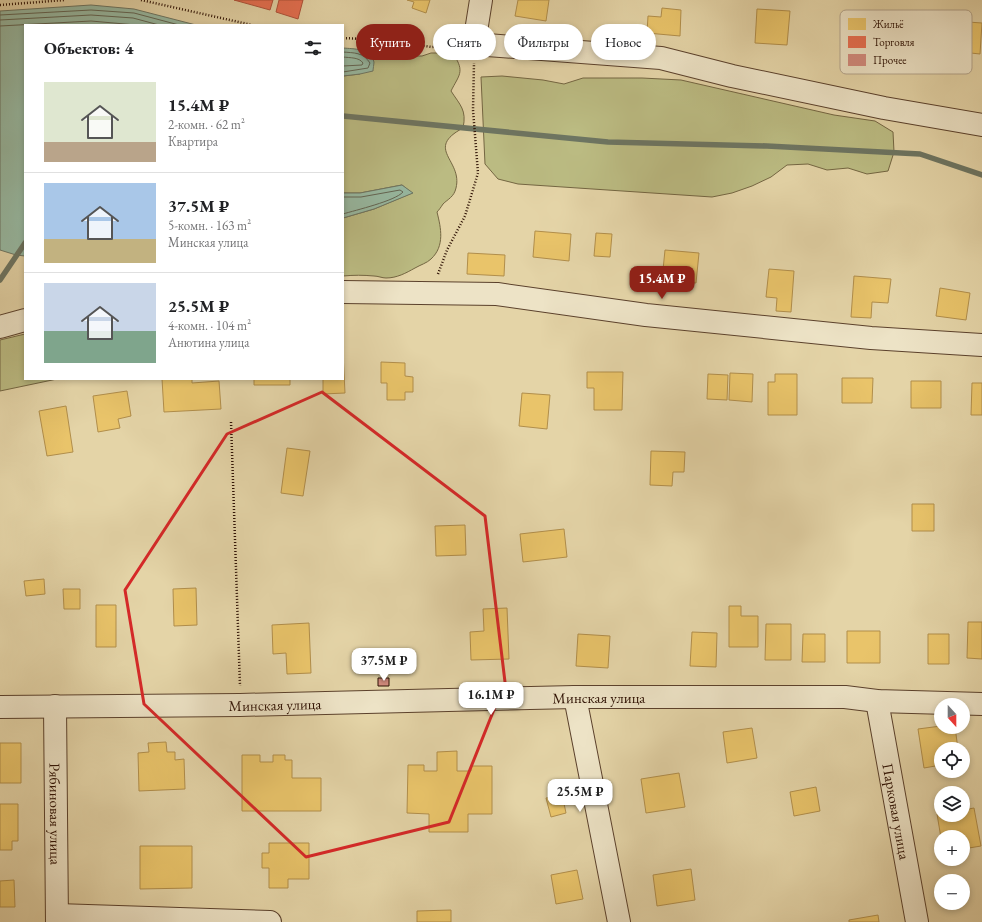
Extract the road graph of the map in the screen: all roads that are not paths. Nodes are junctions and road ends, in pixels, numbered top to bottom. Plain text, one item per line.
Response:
1 (481, 0) edge
2 (982, 125) edge
3 (344, 292) edge
4 (24, 320) edge
5 (0, 327) edge
6 (982, 345) edge
7 (575, 697) junction
8 (877, 701) junction
9 (982, 704) edge
10 (55, 706) junction
11 (0, 707) edge
12 (57, 919) edge
13 (270, 922) edge
14 (619, 922) edge
15 (917, 922) edge

1 - 2 street
3 - 6 street
4 - 5 street
7 - 8 street, Минская улица
7 - 10 street, Минская улица
7 - 14 street
8 - 9 street, Минская улица
8 - 15 street, Парковая улица
10 - 11 street, Минская улица
10 - 12 street, Рябиновая улица
12 - 13 street

